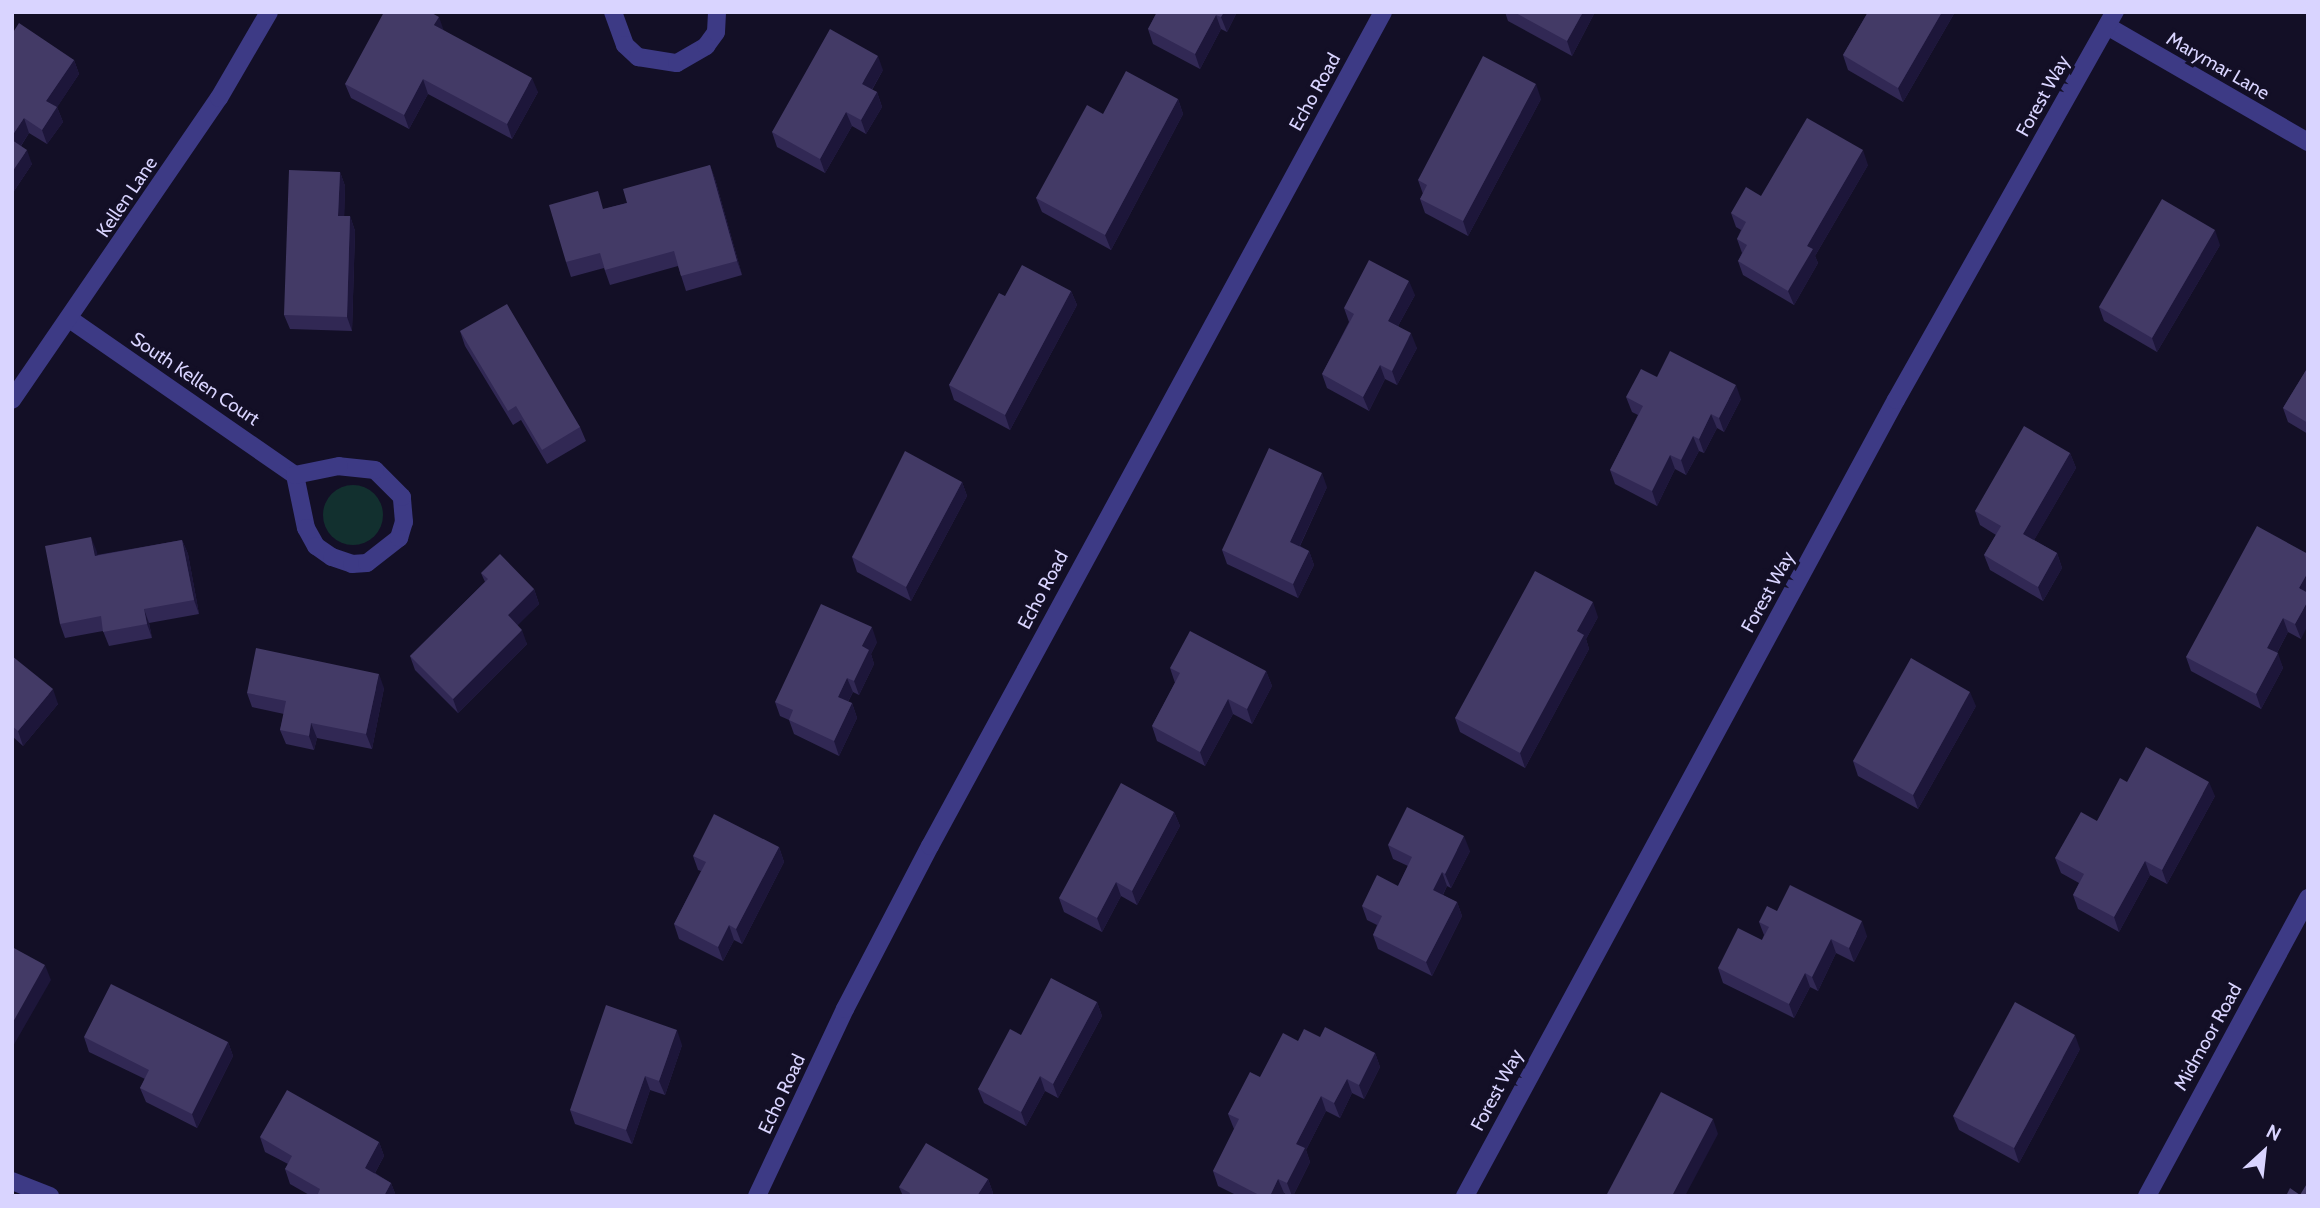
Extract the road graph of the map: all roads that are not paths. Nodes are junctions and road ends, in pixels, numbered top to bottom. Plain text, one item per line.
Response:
1 (269, 12) edge
2 (613, 12) edge
3 (717, 12) edge
4 (1383, 12) edge
5 (2111, 19) edge
6 (2308, 142) edge
7 (71, 320) junction
8 (12, 400) edge
9 (295, 475) junction
10 (2308, 898) edge
11 (12, 1181) edge
12 (50, 1196) edge
13 (757, 1196) edge
14 (1465, 1196) edge
15 (2147, 1196) edge

1 - 7 street, Kellen Lane
2 - 3 street
4 - 13 street, Echo Road
5 - 6 street, Marymar Lane
5 - 14 street, Forest Way
7 - 8 street, Kellen Lane
7 - 9 street, South Kellen Court
9 - 9 street
10 - 15 street, Midmoor Road
11 - 12 street

